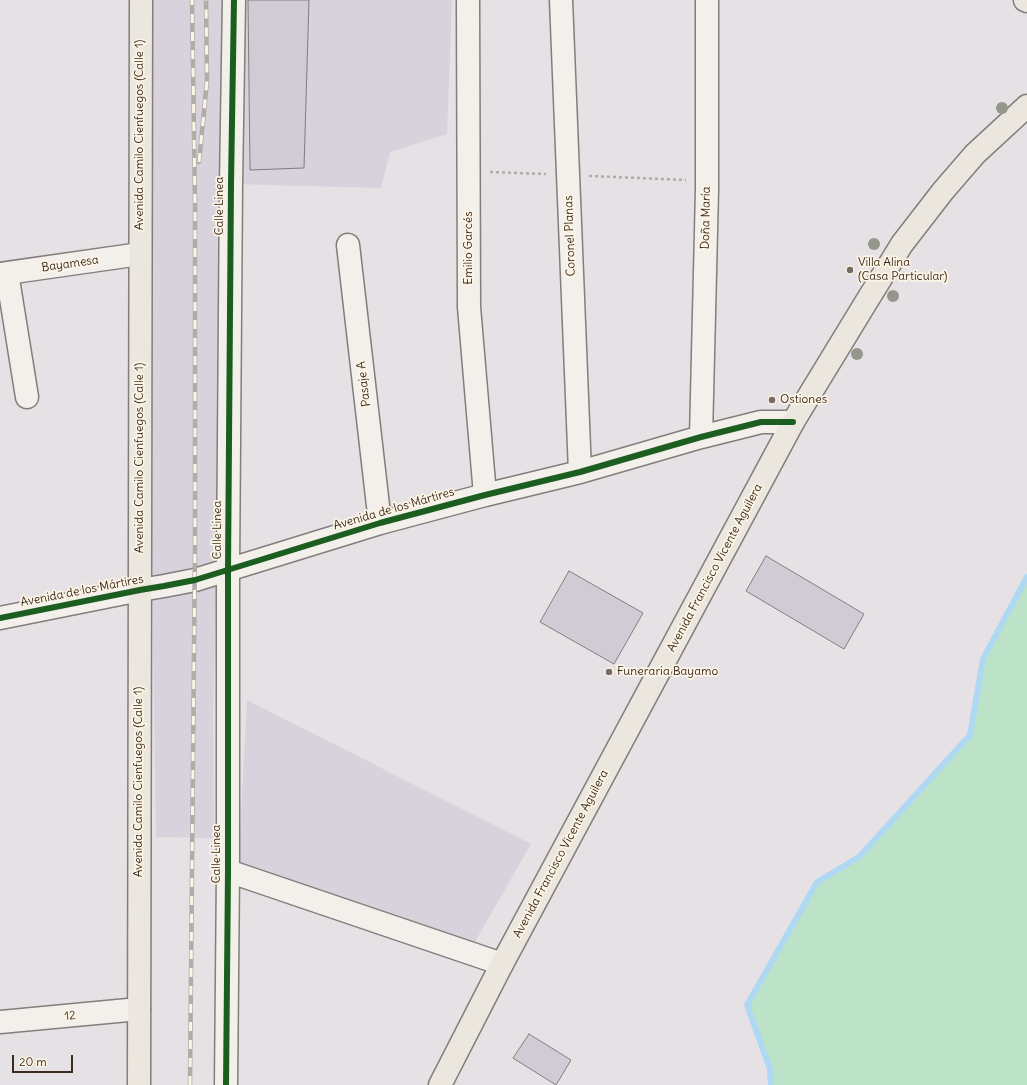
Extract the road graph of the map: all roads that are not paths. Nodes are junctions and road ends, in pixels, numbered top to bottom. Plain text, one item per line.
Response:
1 (141, 0) edge
2 (234, 0) edge
3 (468, 0) edge
4 (561, 0) edge
5 (707, 0) edge
6 (1027, 106) edge
7 (348, 245) dead end
8 (140, 254) junction
9 (3, 273) edge
10 (27, 397) dead end
11 (793, 422) junction
12 (701, 437) junction
13 (580, 472) junction
14 (485, 495) junction
15 (380, 523) junction
16 (228, 570) junction
17 (140, 590) junction
18 (0, 618) edge
19 (228, 871) junction
20 (502, 964) junction
21 (139, 1010) junction
22 (0, 1022) edge
23 (139, 1085) edge
24 (226, 1085) edge
25 (440, 1085) edge

1 - 8 main road, Avenida Camilo Cienfuegos (Calle 1)
2 - 16 street, Calle Linea
3 - 14 street, Emilio Garcés
4 - 13 street, Coronel Planas
5 - 12 street, Doña María
6 - 11 main road, Avenida Francisco Vicente Aguilera
7 - 15 street, Pasaje A
8 - 9 street, Bayamesa
8 - 17 main road, Avenida Camilo Cienfuegos (Calle 1)
9 - 10 street
11 - 12 street, Avenida de los Mártires
11 - 20 main road, Avenida Francisco Vicente Aguilera
12 - 13 street, Avenida de los Mártires
13 - 14 street, Avenida de los Mártires
14 - 15 street, Avenida de los Mártires
15 - 16 street, Avenida de los Mártires
16 - 17 street, Avenida de los Mártires
16 - 19 street, Calle Linea
17 - 18 street, Avenida de los Mártires
17 - 21 main road, Avenida Camilo Cienfuegos (Calle 1)
19 - 20 street
19 - 24 street, Calle Linea
20 - 25 main road, Avenida Francisco Vicente Aguilera
21 - 22 street, 12
21 - 23 main road, Avenida Camilo Cienfuegos (Calle 1)

